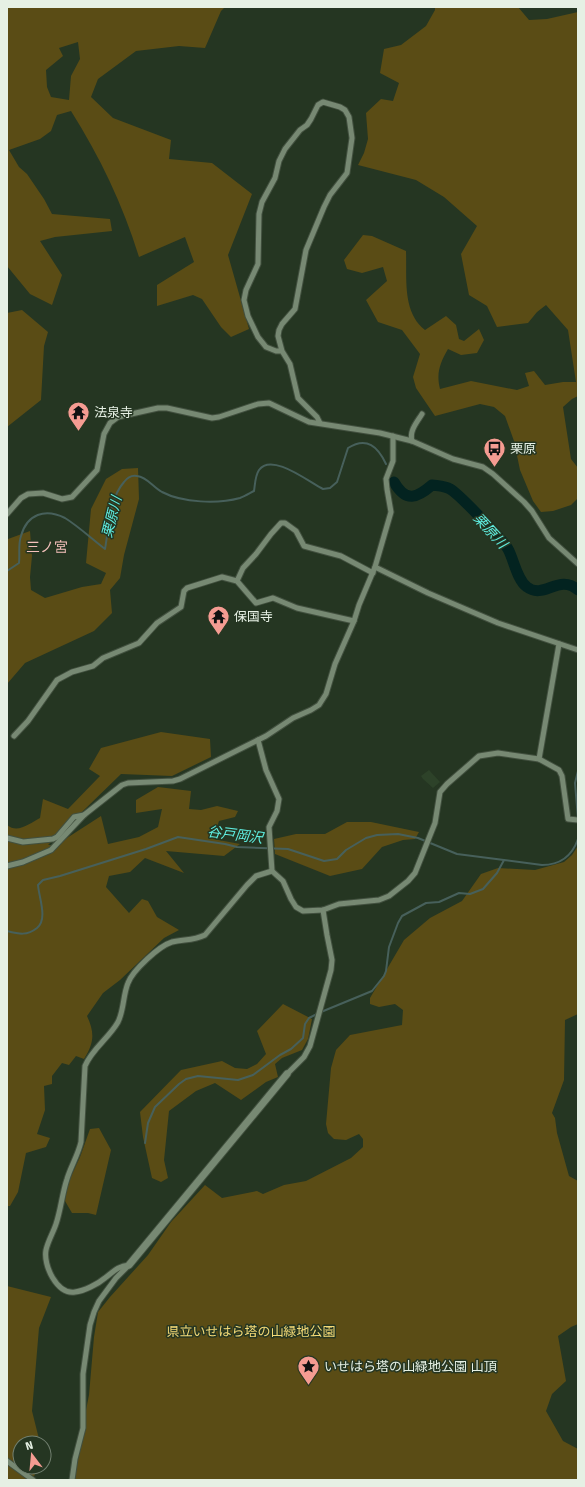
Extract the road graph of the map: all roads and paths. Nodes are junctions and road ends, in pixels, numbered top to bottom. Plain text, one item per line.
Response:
1 (282, 351) junction
2 (422, 414) dead end
3 (320, 424) junction
4 (393, 436) junction
5 (412, 441) junction
6 (7, 514) edge
7 (578, 564) edge
8 (375, 567) junction
9 (373, 573) junction
10 (236, 581) junction
11 (354, 621) junction
12 (559, 644) junction
13 (578, 650) edge
14 (14, 736) dead end
15 (258, 740) junction
16 (539, 759) junction
17 (84, 815) junction
18 (578, 820) edge
19 (7, 838) edge
20 (7, 866) edge
21 (272, 871) junction
22 (323, 910) junction
23 (287, 1074) joint
24 (129, 1265) junction
25 (7, 1461) edge
26 (34, 1480) edge
27 (72, 1480) edge

1 - 1 street
1 - 3 street
2 - 5 street
3 - 4 street
3 - 6 street
4 - 5 street
4 - 8 street
5 - 7 street
8 - 9 street
8 - 12 street
9 - 10 street
9 - 11 street
10 - 11 street
10 - 14 street
11 - 15 street
12 - 13 street
12 - 16 street
15 - 17 street
15 - 21 street
16 - 18 street
16 - 22 street
17 - 19 street
17 - 20 street
21 - 22 street
21 - 24 street
22 - 23 street
23 - 24 street
24 - 27 street
25 - 26 street

